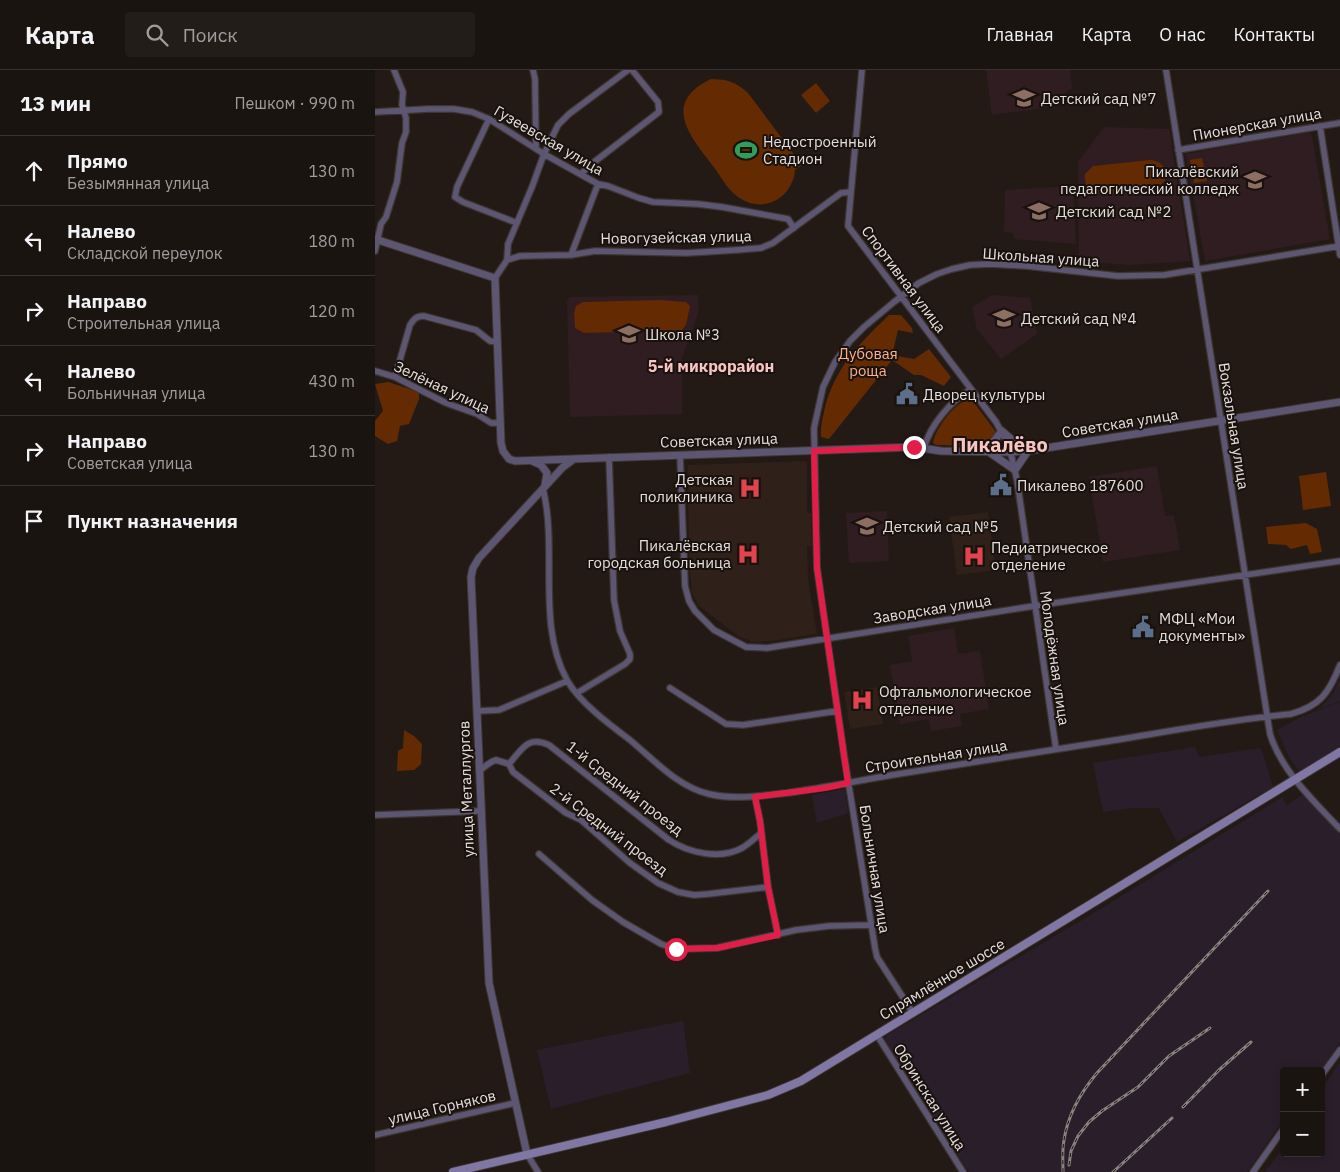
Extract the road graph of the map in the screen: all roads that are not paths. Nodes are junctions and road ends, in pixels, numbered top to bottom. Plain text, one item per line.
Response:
1 (394, 70) edge
2 (533, 70) edge
3 (630, 70) edge
4 (861, 70) edge
5 (1166, 70) edge
6 (404, 111) junction
7 (375, 112) edge
8 (489, 119) junction
9 (1340, 123) edge
10 (1320, 126) junction
11 (536, 148) junction
12 (1178, 150) junction
13 (544, 154) junction
14 (581, 174) junction
15 (598, 184) junction
16 (851, 192) junction
17 (517, 223) junction
18 (794, 228) junction
19 (377, 240) edge
20 (1339, 247) edge
21 (375, 251) edge
22 (571, 255) junction
23 (1340, 256) edge
24 (507, 260) junction
25 (1197, 269) junction
26 (495, 278) junction
27 (901, 297) junction
28 (497, 342) junction
29 (375, 371) edge
30 (395, 376) junction
31 (971, 389) junction
32 (1340, 402) edge
33 (1221, 421) junction
34 (499, 423) junction
35 (1002, 431) junction
36 (924, 448) junction
37 (814, 451) junction
38 (1028, 451) junction
39 (988, 452) junction
40 (1011, 452) junction
41 (680, 455) junction
42 (574, 458) junction
43 (609, 458) junction
44 (532, 461) junction
45 (1015, 470) junction
46 (543, 488) junction
47 (1340, 562) edge
48 (1246, 575) junction
49 (1034, 606) junction
50 (827, 639) junction
51 (1340, 665) edge
52 (567, 681) junction
53 (669, 688) dead end
54 (577, 693) junction
55 (477, 711) junction
56 (837, 711) junction
57 (1267, 716) junction
58 (1056, 749) junction
59 (1340, 752) edge
60 (509, 764) junction
61 (479, 771) junction
62 (1295, 780) junction
63 (848, 783) junction
64 (755, 797) junction
65 (480, 811) junction
66 (375, 815) edge
67 (1340, 829) edge
68 (761, 833) junction
69 (539, 854) dead end
70 (768, 887) junction
71 (871, 925) junction
72 (778, 935) junction
73 (913, 1013) junction
74 (877, 1035) junction
75 (1340, 1050) edge
76 (1325, 1071) edge
77 (515, 1103) junction
78 (1280, 1134) edge
79 (375, 1135) edge
80 (527, 1154) junction
81 (453, 1172) edge
82 (538, 1172) edge
83 (963, 1172) edge
84 (1253, 1172) edge

1 - 6 street
2 - 11 street
3 - 13 street
3 - 14 street
4 - 16 street, Спортивная улица
5 - 12 street, Вокзальная улица
6 - 7 street, Гузеевская улица
6 - 8 street, Гузеевская улица
6 - 19 street
8 - 11 street, Гузеевская улица
8 - 17 street
9 - 10 street, Пионерская улица
10 - 12 street, Пионерская улица
10 - 20 street
11 - 13 street, Гузеевская улица
12 - 25 street, Вокзальная улица
13 - 14 street, Гузеевская улица
13 - 17 street
14 - 15 street, Гузеевская улица
15 - 18 street, Гузеевская улица
15 - 22 street
16 - 18 street, Новогузейская улица
16 - 27 street, Спортивная улица
17 - 24 street
18 - 22 street, Новогузейская улица
19 - 21 street
19 - 26 street
20 - 23 street
20 - 25 street, Школьная улица
22 - 24 street, Новогузейская улица
24 - 26 street
25 - 27 street, Школьная улица
25 - 33 street, Вокзальная улица
26 - 28 street
27 - 31 street, Спортивная улица
27 - 37 street, Школьная улица
28 - 30 street
28 - 34 street
29 - 30 street, Зелёная улица
30 - 34 street, Зелёная улица
31 - 35 street, Спортивная улица
31 - 36 street
32 - 33 street, Советская улица
33 - 38 street, Советская улица
33 - 48 street, Вокзальная улица
34 - 44 street, Советская улица
35 - 38 street
35 - 39 street
35 - 40 street, Спортивная улица
36 - 37 street, Советская улица
36 - 39 street, Советская улица
37 - 41 street, Советская улица
37 - 50 street, Больничная улица
38 - 40 street, Советская улица
38 - 45 street
39 - 40 street, Советская улица
39 - 45 street
40 - 45 street, Молодёжная улица
41 - 43 street, Советская улица
41 - 50 street, Заводская улица
42 - 43 street, Советская улица
42 - 44 street, Советская улица
42 - 46 street, улица Металлургов
43 - 54 street
44 - 46 street
45 - 49 street, Молодёжная улица
46 - 52 street, Строительная улица
46 - 55 street, улица Металлургов
47 - 48 street, Заводская улица
48 - 49 street, Заводская улица
48 - 57 street, Вокзальная улица
49 - 50 street, Заводская улица
49 - 58 street, Молодёжная улица
50 - 56 street, Больничная улица
51 - 57 street, Строительная улица
52 - 54 street, Строительная улица
52 - 55 street
53 - 56 street
54 - 64 street, Строительная улица
55 - 61 street, улица Металлургов
56 - 63 street, Больничная улица
57 - 58 street, Строительная улица
57 - 62 street, Вокзальная улица
58 - 63 street, Строительная улица
59 - 62 main road, Спрямлённое шоссе
60 - 61 street
60 - 68 street, 1-й Средний проезд
60 - 70 street, 2-й Средний проезд
61 - 65 street, улица Металлургов
62 - 67 street, Вокзальная улица
62 - 73 main road, Спрямлённое шоссе
63 - 64 street, Строительная улица
63 - 71 street, Больничная улица
64 - 68 street
65 - 66 street
65 - 77 street, улица Металлургов
68 - 70 street
69 - 72 street
70 - 72 street
71 - 72 street
71 - 73 street, Больничная улица
73 - 74 main road, Спрямлённое шоссе
74 - 80 main road, Спрямлённое шоссе
74 - 83 street, Обринская улица
75 - 76 street
77 - 79 street, улица Горняков
77 - 80 street, улица Металлургов
78 - 84 street
80 - 81 main road, Спрямлённое шоссе
80 - 82 street

